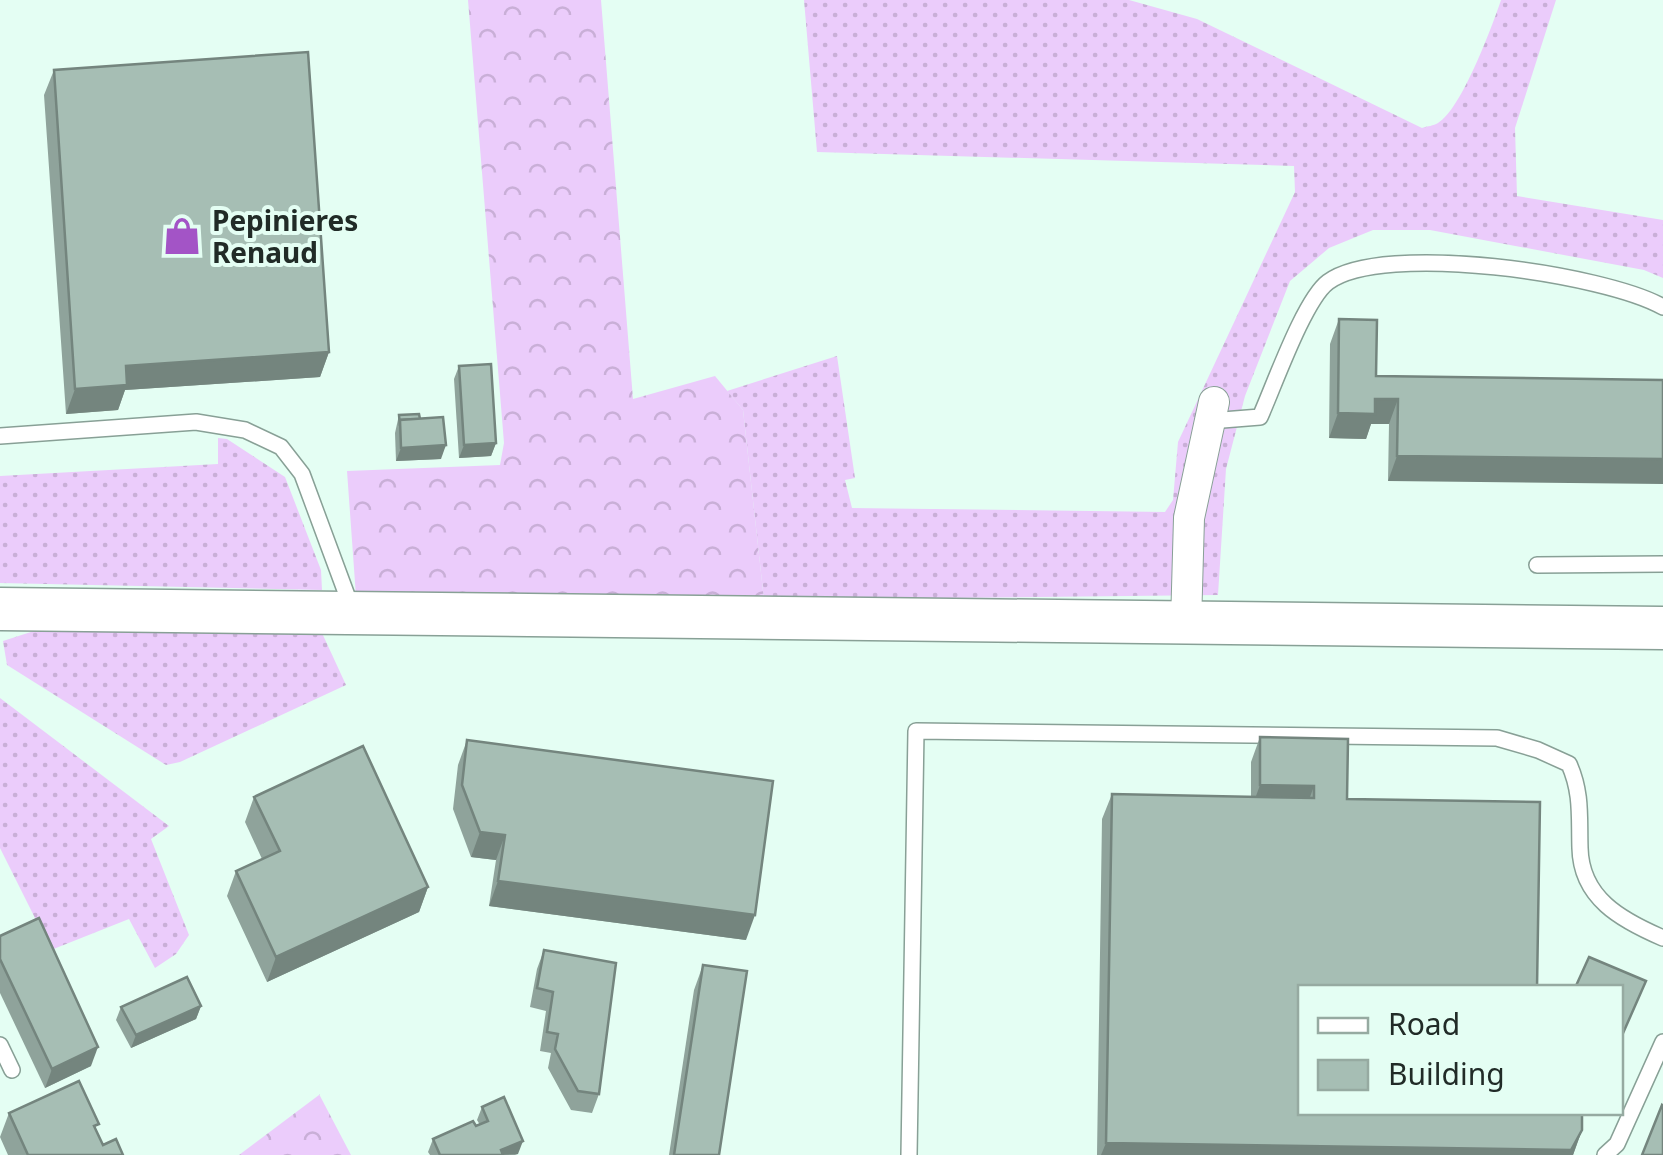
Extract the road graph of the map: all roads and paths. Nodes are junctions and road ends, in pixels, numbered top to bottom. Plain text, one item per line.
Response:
1 (1663, 307) edge
2 (1212, 411) joint
3 (0, 436) edge
4 (1663, 564) edge
5 (1537, 565) dead end
6 (5, 613) edge
7 (354, 613) junction
8 (1186, 624) junction
9 (1663, 628) edge
10 (1663, 938) edge
11 (1663, 1042) edge
12 (0, 1045) edge
13 (12, 1070) dead end
14 (908, 1155) edge
15 (1605, 1155) edge

1 - 2 lane
2 - 8 street
3 - 7 lane
4 - 5 lane
6 - 7 main road
7 - 8 main road
8 - 9 main road
10 - 14 lane
11 - 15 lane
12 - 13 lane

